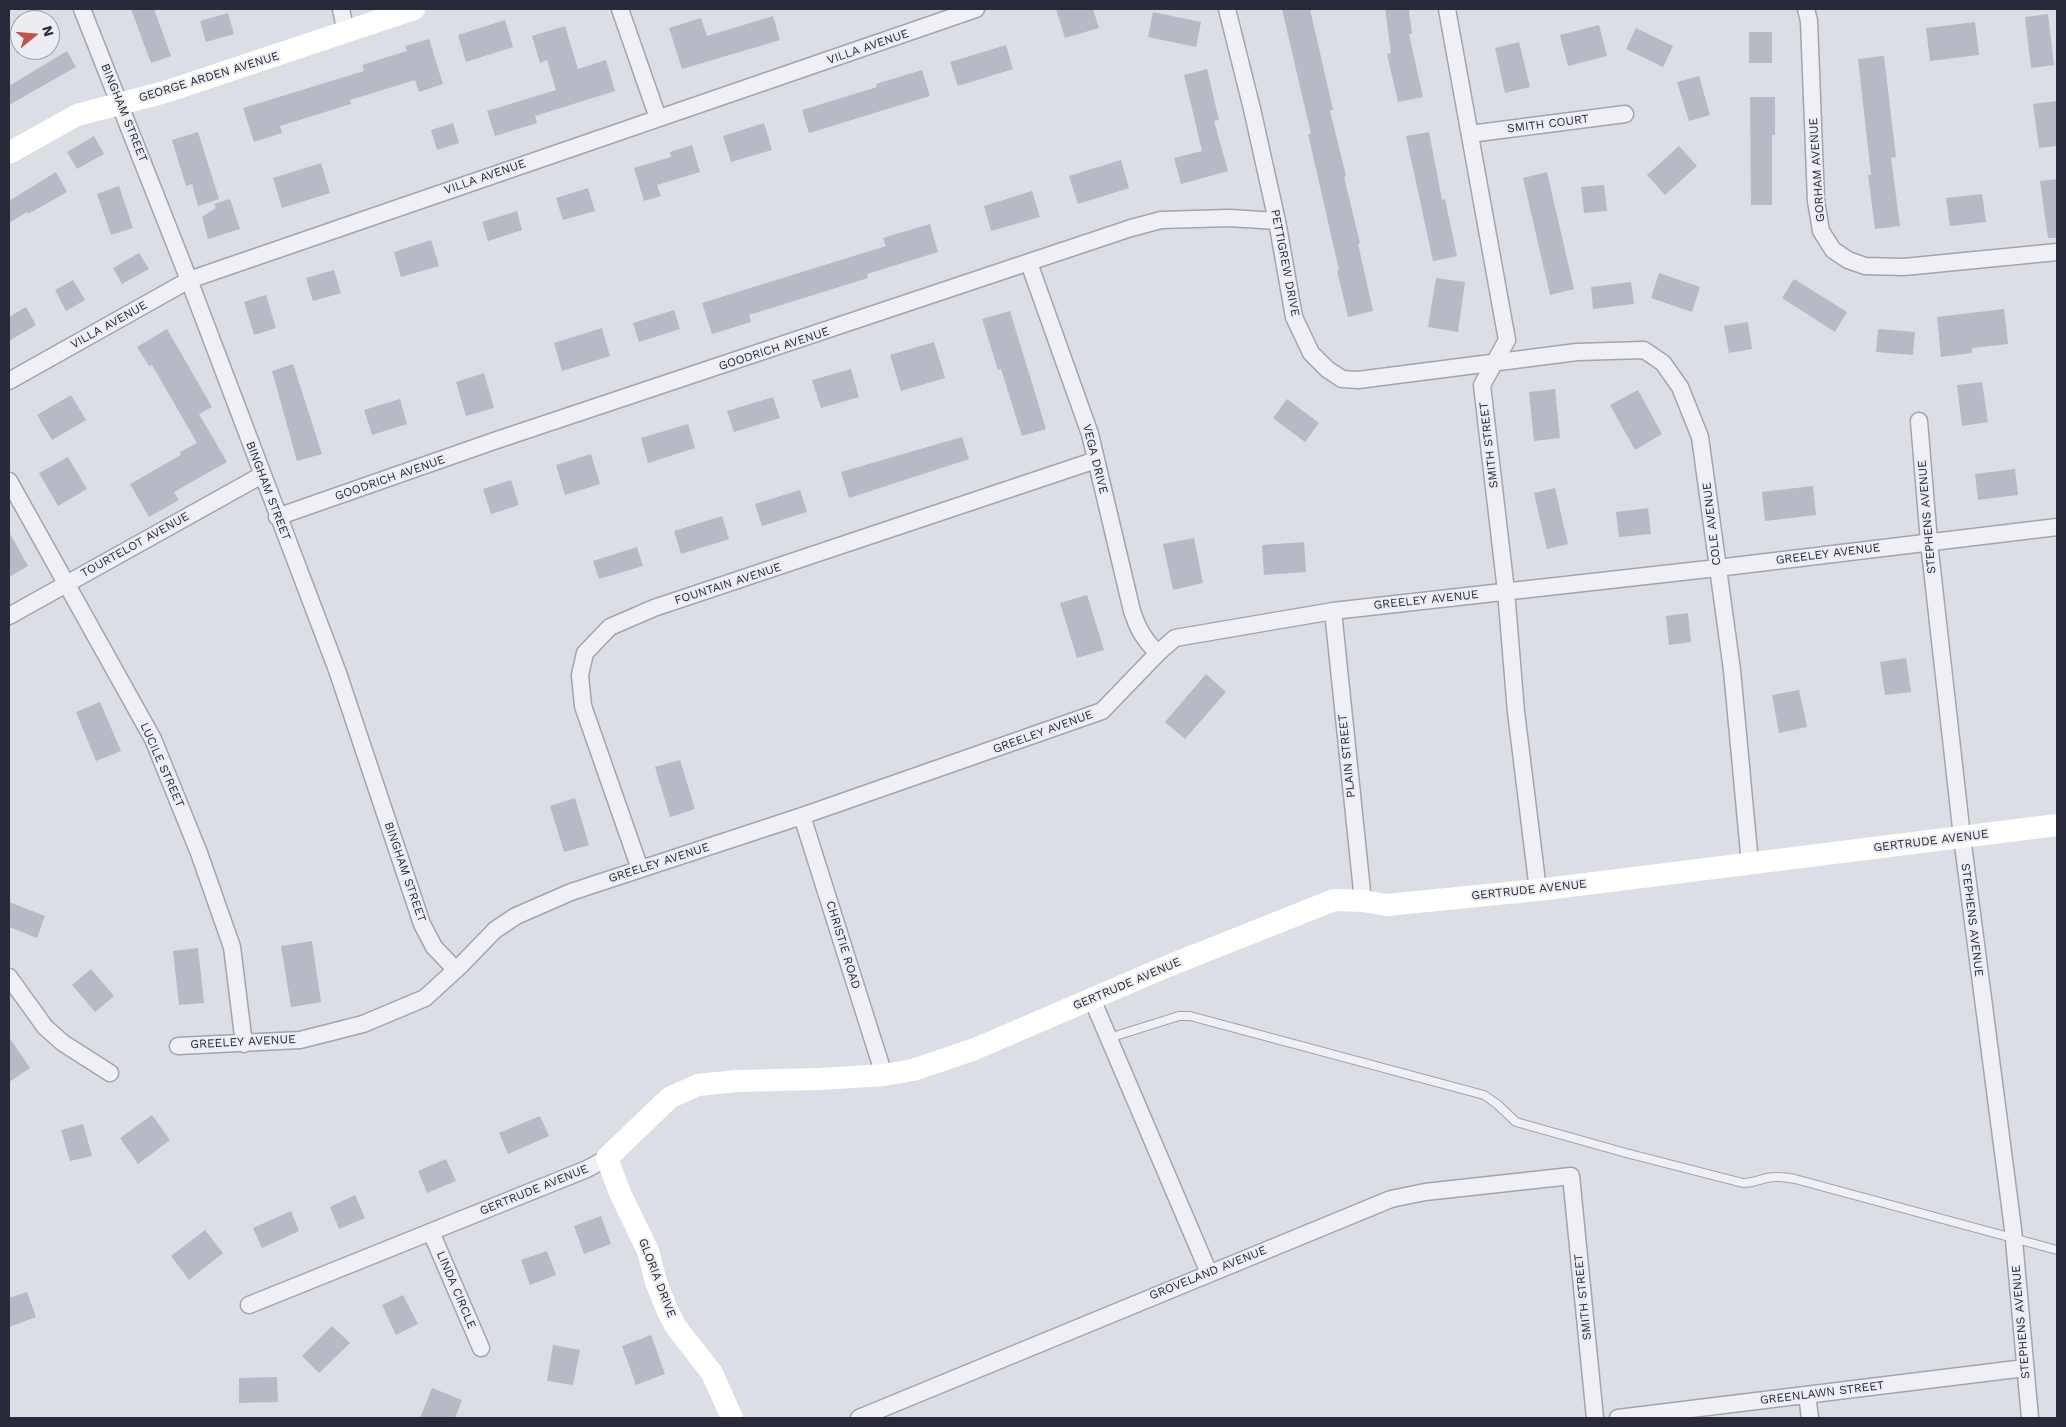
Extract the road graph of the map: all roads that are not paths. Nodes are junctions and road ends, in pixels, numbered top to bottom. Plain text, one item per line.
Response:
1 (82, 9) edge
2 (341, 9) edge
3 (414, 9) edge
4 (620, 9) edge
5 (976, 9) edge
6 (1227, 9) edge
7 (1447, 9) edge
8 (1806, 9) edge
9 (346, 33) junction
10 (120, 104) junction
11 (1625, 114) dead end
12 (658, 118) junction
13 (1470, 134) junction
14 (9, 153) edge
15 (1276, 221) junction
16 (2057, 252) edge
17 (1029, 263) junction
18 (189, 280) junction
19 (1496, 362) junction
20 (9, 381) edge
21 (1919, 421) dead end
22 (1096, 460) junction
23 (262, 475) junction
24 (9, 481) edge
25 (277, 517) junction
26 (2057, 526) edge
27 (1929, 542) junction
28 (1717, 568) junction
29 (66, 583) junction
30 (1506, 591) junction
31 (1333, 611) junction
32 (9, 616) edge
33 (1158, 653) junction
34 (802, 816) junction
35 (2057, 825) edge
36 (1962, 837) junction
37 (1750, 864) junction
38 (640, 869) junction
39 (1538, 890) junction
40 (1363, 901) junction
41 (456, 970) junction
42 (9, 976) edge
43 (1092, 998) junction
44 (1109, 1038) junction
45 (244, 1044) junction
46 (178, 1046) dead end
47 (110, 1073) dead end
48 (884, 1075) junction
49 (607, 1158) junction
50 (1570, 1176) joint
51 (431, 1232) junction
52 (2014, 1238) junction
53 (2057, 1250) edge
54 (1209, 1273) junction
55 (249, 1305) dead end
56 (482, 1348) dead end
57 (2025, 1368) junction
58 (1807, 1395) junction
59 (732, 1418) edge
60 (859, 1418) edge
61 (1595, 1418) edge
62 (1618, 1418) edge
63 (1810, 1418) edge
64 (2030, 1418) edge

1 - 10 street, BINGHAM STREET
2 - 9 street
3 - 9 street, GEORGE ARDEN AVENUE
4 - 12 street
5 - 12 street, VILLA AVENUE
6 - 15 street, PETTIGREW DRIVE
7 - 13 street, SMITH STREET
8 - 16 street, GORHAM AVENUE
9 - 10 street, GEORGE ARDEN AVENUE
10 - 14 street, GEORGE ARDEN AVENUE
10 - 18 street, BINGHAM STREET
11 - 13 street, SMITH COURT
12 - 18 street, VILLA AVENUE
13 - 19 street, SMITH STREET
15 - 17 street, GOODRICH AVENUE
15 - 19 street, PETTIGREW DRIVE
17 - 22 street, VEGA DRIVE
17 - 25 street, GOODRICH AVENUE
18 - 20 street, VILLA AVENUE
18 - 23 street, BINGHAM STREET
19 - 28 street, COLE AVENUE
19 - 30 street, SMITH STREET
21 - 27 street, STEPHENS AVENUE
22 - 33 street, VEGA DRIVE
22 - 38 street, FOUNTAIN AVENUE
23 - 25 street, BINGHAM STREET
23 - 29 street, TOURTELOT AVENUE
24 - 29 street, LUCILE STREET
25 - 41 street, BINGHAM STREET
26 - 27 street, GREELEY AVENUE
27 - 28 street, GREELEY AVENUE
27 - 36 street, STEPHENS AVENUE
28 - 30 street, GREELEY AVENUE
28 - 37 street, COLE AVENUE
29 - 32 street, TOURTELOT AVENUE
29 - 45 street, LUCILE STREET
30 - 31 street, GREELEY AVENUE
30 - 39 street, SMITH STREET
31 - 33 street, GREELEY AVENUE
31 - 40 street, PLAIN STREET
33 - 34 street, GREELEY AVENUE
34 - 38 street, GREELEY AVENUE
34 - 48 street, CHRISTIE ROAD
35 - 36 street, GERTRUDE AVENUE
36 - 37 street, GERTRUDE AVENUE
36 - 52 street, STEPHENS AVENUE
37 - 39 street, GERTRUDE AVENUE
38 - 41 street, GREELEY AVENUE
39 - 40 street, GERTRUDE AVENUE
40 - 43 street, GERTRUDE AVENUE
41 - 45 street, GREELEY AVENUE
42 - 47 street
43 - 44 street
43 - 48 street, GERTRUDE AVENUE
44 - 52 lane
44 - 54 street
45 - 46 street, GREELEY AVENUE
48 - 49 street, GERTRUDE AVENUE
49 - 51 street, GERTRUDE AVENUE
49 - 59 street, GLORIA DRIVE
50 - 54 street, GROVELAND AVENUE
50 - 61 street, SMITH STREET
51 - 55 street, GERTRUDE AVENUE
51 - 56 street, LINDA CIRCLE
52 - 53 lane
52 - 57 street, STEPHENS AVENUE
54 - 60 street, GROVELAND AVENUE
57 - 58 street, GREENLAWN STREET
57 - 64 street, STEPHENS AVENUE
58 - 62 street, GREENLAWN STREET
58 - 63 street

